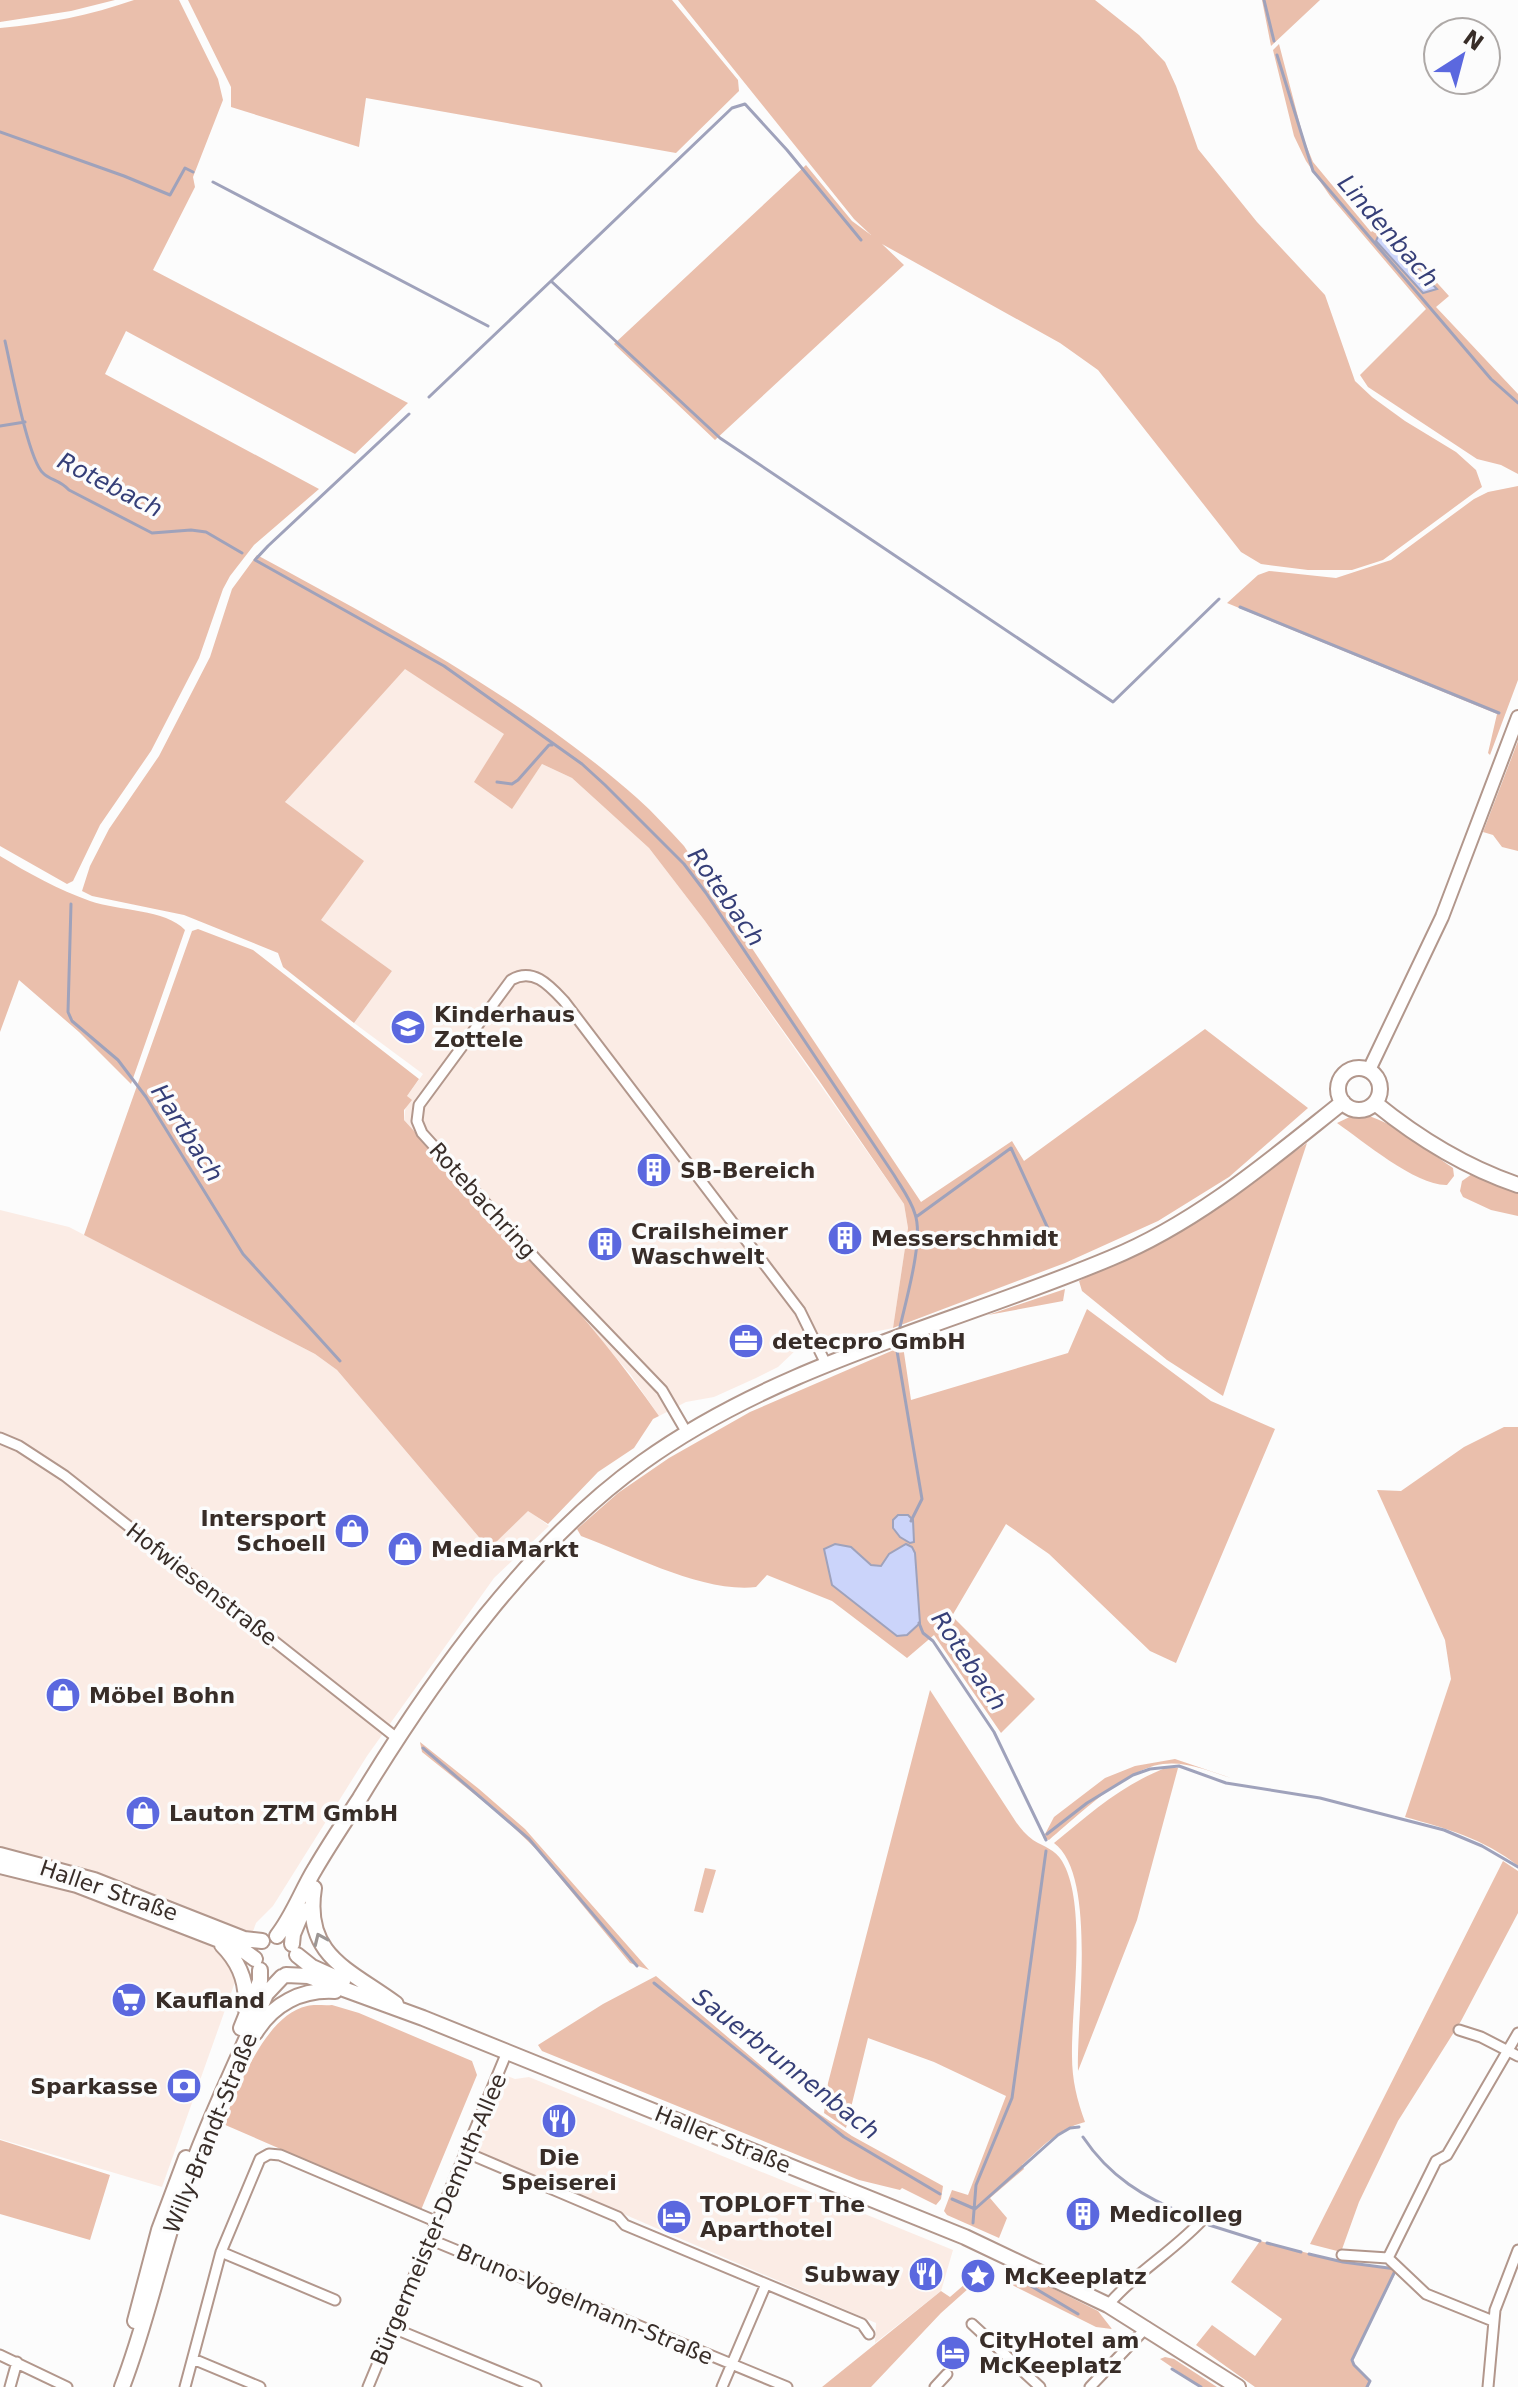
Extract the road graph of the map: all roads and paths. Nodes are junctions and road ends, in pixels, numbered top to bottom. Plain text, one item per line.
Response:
1 (1518, 717) edge
2 (1369, 1070) junction
3 (1343, 1102) junction
4 (1375, 1103) junction
5 (1518, 1185) edge
6 (827, 1366) junction
7 (687, 1433) junction
8 (0, 1438) edge
9 (398, 1739) junction
10 (330, 1847) junction
11 (0, 1855) edge
12 (0, 1866) edge
13 (314, 1888) junction
14 (216, 1938) junction
15 (270, 1938) junction
16 (295, 1949) junction
17 (257, 1964) junction
18 (284, 1976) junction
19 (346, 1992) junction
20 (399, 2007) junction
21 (423, 2018) junction
22 (244, 2021) junction
23 (1459, 2030) dead end
24 (1518, 2033) edge
25 (507, 2052) junction
26 (1513, 2053) edge
27 (238, 2061) junction
28 (465, 2152) junction
29 (1206, 2216) dead end
30 (435, 2221) junction
31 (429, 2239) junction
32 (1518, 2250) edge
33 (221, 2252) junction
34 (1342, 2255) dead end
35 (1388, 2258) junction
36 (766, 2284) junction
37 (335, 2300) dead end
38 (1108, 2305) junction
39 (1493, 2321) junction
40 (972, 2324) dead end
41 (1147, 2327) junction
42 (393, 2328) junction
43 (869, 2334) dead end
44 (0, 2355) edge
45 (193, 2359) junction
46 (17, 2362) junction
47 (732, 2364) junction
48 (947, 2374) dead end
49 (10, 2387) edge
50 (67, 2387) edge
51 (120, 2387) edge
52 (185, 2387) edge
53 (260, 2387) edge
54 (368, 2387) edge
55 (536, 2387) edge
56 (722, 2387) edge
57 (787, 2387) edge
58 (935, 2387) edge
59 (1040, 2387) edge
60 (1090, 2387) edge
61 (1238, 2387) edge
62 (1488, 2387) edge

1 - 2 street
2 - 3 main road
2 - 4 main road
3 - 4 main road
3 - 6 main road
4 - 5 main road
6 - 7 main road
6 - 7 street, Rotebachring
7 - 9 main road
8 - 9 street, Hofwiesenstraße
9 - 10 main road
10 - 13 main road
10 - 15 main road
11 - 15 main road, Haller Straße
12 - 14 main road, Haller Straße
13 - 16 main road
20 -> 13 main road
14 - 17 main road, Haller Straße
14 - 22 main road
15 - 16 main road
15 - 17 main road
16 - 18 main road
16 - 20 main road, Haller Straße
17 - 18 main road
17 - 22 main road, Willy-Brandt-Straße
18 - 19 main road, Haller Straße
18 - 27 main road, Willy-Brandt-Straße
19 - 21 main road, Haller Straße
19 - 27 main road
20 - 21 main road, Haller Straße
21 - 25 main road, Haller Straße
22 - 51 main road, Willy-Brandt-Straße
23 - 26 street
24 - 26 street
25 - 28 street, Bürgermeister-Demuth-Allee
25 - 38 main road, Haller Straße
26 - 35 street
27 - 51 main road, Willy-Brandt-Straße
28 - 30 street, Bürgermeister-Demuth-Allee
28 - 36 street
29 - 38 street
30 - 31 street, Bürgermeister-Demuth-Allee
30 - 33 street
31 - 42 street, Bürgermeister-Demuth-Allee
31 - 47 street, Bruno-Vogelmann-Straße
32 - 39 street
33 - 37 street
33 - 45 street
34 - 35 street
35 - 39 street
36 - 43 street
36 - 47 street
38 - 41 main road, Haller Straße
39 - 62 street
40 - 59 street
41 - 60 street
41 - 61 main road, Haller Straße
42 - 54 street, Bürgermeister-Demuth-Allee
42 - 55 street
44 - 46 street
45 - 52 street
45 - 53 street
46 - 49 street
46 - 50 street
47 - 56 street
47 - 57 street, Bruno-Vogelmann-Straße
48 - 58 street

